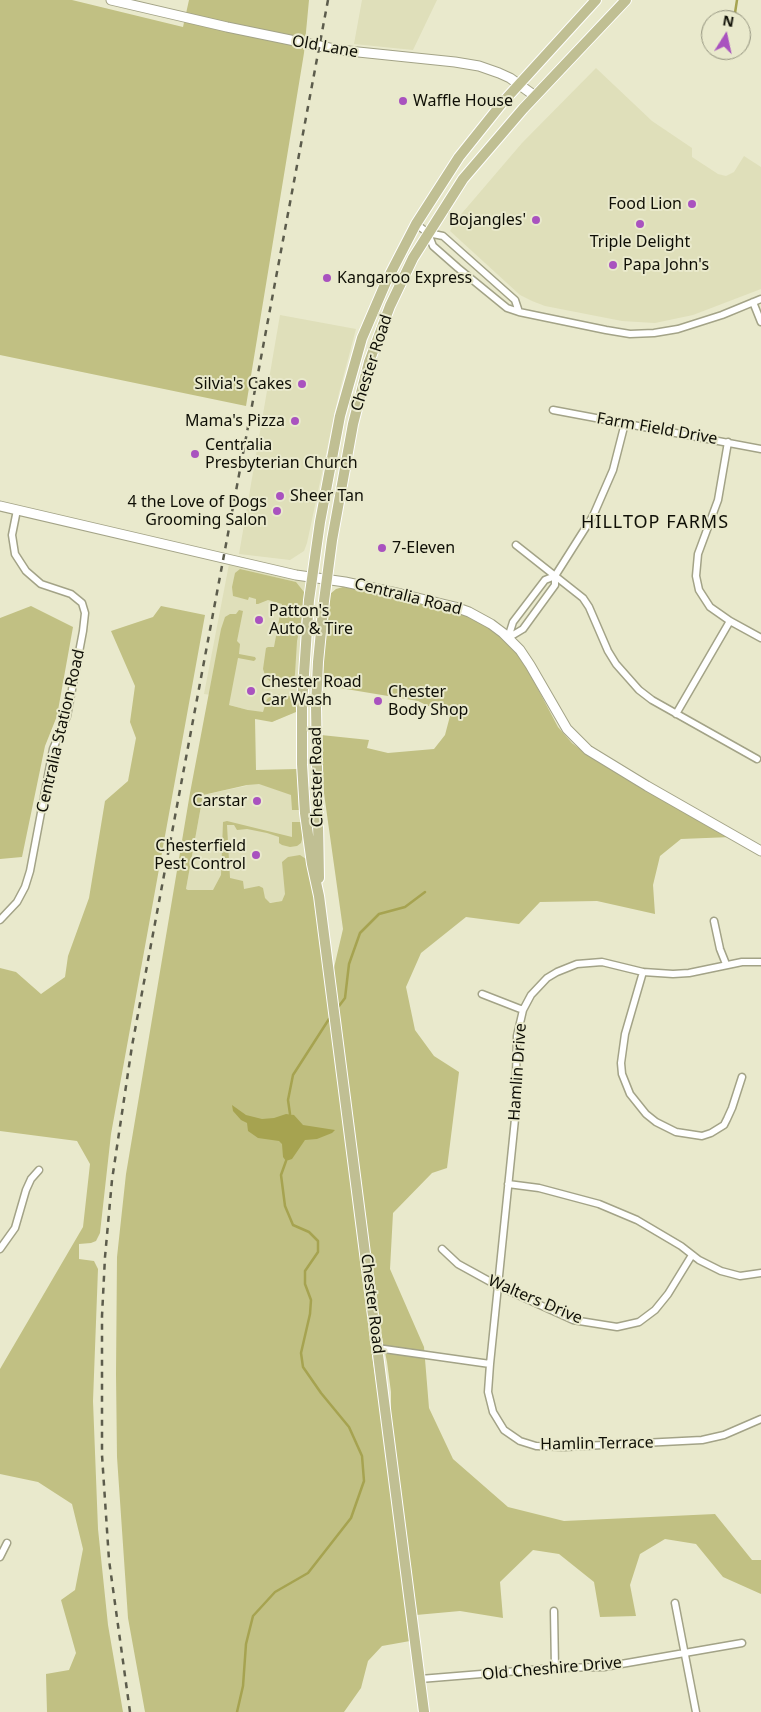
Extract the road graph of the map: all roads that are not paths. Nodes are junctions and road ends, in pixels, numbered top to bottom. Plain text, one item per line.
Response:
1 (111, 0) edge
2 (596, 0) edge
3 (626, 0) edge
4 (519, 84) junction
5 (535, 96) junction
6 (416, 224) junction
7 (428, 233) junction
8 (761, 299) edge
9 (753, 302) junction
10 (519, 312) junction
11 (761, 322) edge
12 (553, 410) dead end
13 (625, 423) junction
14 (728, 442) junction
15 (761, 448) edge
16 (0, 506) edge
17 (17, 510) junction
18 (516, 545) dead end
19 (555, 576) junction
20 (312, 578) junction
21 (326, 580) junction
22 (730, 620) junction
23 (508, 638) junction
24 (761, 638) edge
25 (676, 714) junction
26 (757, 759) dead end
27 (761, 851) edge
28 (319, 896) junction
29 (0, 920) edge
30 (714, 921) dead end
31 (761, 962) edge
32 (726, 964) junction
33 (644, 972) junction
34 (482, 994) dead end
35 (523, 1010) junction
36 (742, 1077) dead end
37 (39, 1170) dead end
38 (508, 1184) junction
39 (0, 1249) edge
40 (442, 1249) dead end
41 (692, 1255) junction
42 (761, 1273) edge
43 (498, 1286) junction
44 (378, 1348) junction
45 (490, 1364) junction
46 (761, 1419) edge
47 (7, 1543) dead end
48 (0, 1557) edge
49 (675, 1603) dead end
50 (554, 1611) dead end
51 (742, 1643) dead end
52 (684, 1652) junction
53 (555, 1668) junction
54 (420, 1680) junction
55 (424, 1712) edge
56 (696, 1712) edge

1 - 4 main road, Old Lane
2 - 4 main road, Chester Road
3 - 5 main road, Chester Road
4 - 5 main road, Old Lane
4 - 6 main road, Chester Road
5 - 7 main road, Chester Road
6 - 7 street
6 - 20 main road, Chester Road
7 - 10 street
7 - 10 street
7 - 21 main road, Chester Road
8 - 9 street
9 - 10 street
9 - 11 street
12 - 13 street, Farm Field Drive
13 - 14 street, Farm Field Drive
13 - 19 street
14 - 15 street, Farm Field Drive
14 - 22 street
16 - 17 main road, Centralia Road
17 - 20 main road, Centralia Road
17 - 29 street, Centralia Station Road
18 - 19 street
19 - 23 street
19 - 23 street
19 - 25 street
20 - 21 main road, Centralia Road
20 - 28 main road, Chester Road
21 - 23 main road, Centralia Road
21 - 28 main road, Chester Road
22 - 24 street
22 - 25 street
23 - 27 main road, Centralia Road
25 - 26 street
28 - 44 main road, Chester Road
30 - 32 street
31 - 32 street, Hamlin Drive
32 - 33 street, Hamlin Drive
33 - 35 street, Hamlin Drive
33 - 36 street
34 - 35 street
35 - 38 street, Hamlin Drive
37 - 39 street
38 - 41 street
38 - 43 street, Hamlin Drive
40 - 43 street, Walters Drive
41 - 42 street
41 - 43 street, Walters Drive
43 - 45 street, Hamlin Drive
44 - 45 street
44 - 54 main road, Chester Road
45 - 46 street, Hamlin Terrace
47 - 48 street
49 - 52 street
50 - 53 street
51 - 52 street, Old Cheshire Drive
52 - 53 street, Old Cheshire Drive
52 - 56 street
53 - 54 street, Old Cheshire Drive
54 - 55 main road, Chester Road

